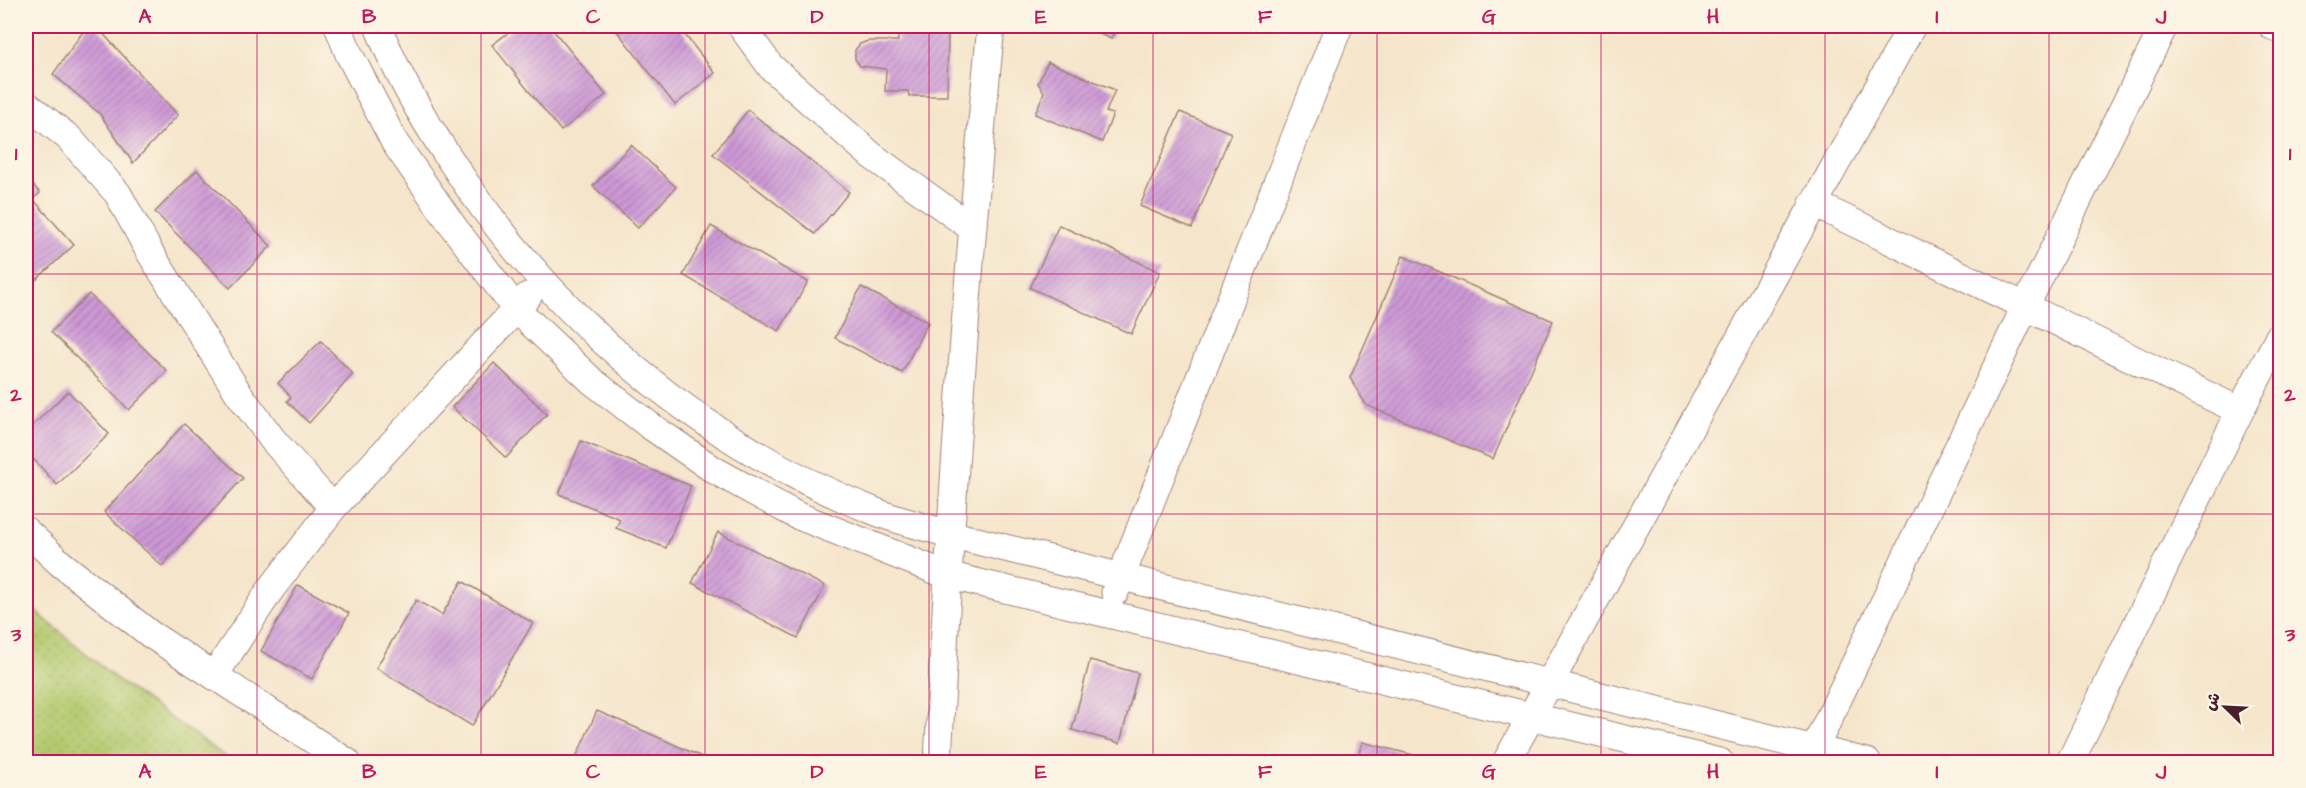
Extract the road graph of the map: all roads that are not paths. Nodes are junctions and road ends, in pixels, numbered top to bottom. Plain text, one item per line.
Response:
1 (338, 26) edge
2 (378, 26) edge
3 (741, 26) edge
4 (991, 26) edge
5 (1339, 26) edge
6 (1912, 26) edge
7 (2164, 26) edge
8 (2272, 26) edge
9 (2280, 29) edge
10 (26, 104) edge
11 (1814, 203) junction
12 (972, 228) junction
13 (542, 281) junction
14 (2026, 305) junction
15 (516, 309) junction
16 (2280, 335) edge
17 (600, 338) junction
18 (574, 364) junction
19 (2240, 411) junction
20 (756, 453) junction
21 (739, 483) junction
22 (333, 508) junction
23 (26, 531) edge
24 (949, 534) junction
25 (947, 574) junction
26 (1120, 576) junction
27 (1107, 613) junction
28 (214, 676) junction
29 (1549, 684) junction
30 (1531, 717) junction
31 (1811, 756) edge
32 (347, 762) edge
33 (938, 762) edge
34 (1506, 762) edge
35 (1720, 762) edge
36 (1867, 762) edge
37 (2070, 762) edge

1 - 15 street
2 - 13 street
3 - 12 street
4 - 12 street
5 - 26 street
6 - 11 street
7 - 14 street
8 - 9 street
10 - 22 street
11 - 14 street
11 - 29 street
12 - 24 street
13 - 15 street
13 - 17 street
14 - 19 street
14 - 31 street
15 - 18 street
15 - 22 street
16 - 19 street
17 - 18 street
17 - 20 street
18 - 21 street
19 - 37 street
20 - 21 street
20 - 24 street
21 - 25 street
22 - 28 street
23 - 28 street
24 - 25 street
24 - 26 street
25 - 27 street
25 - 33 street
26 - 27 street
26 - 29 street
27 - 30 street
28 - 32 street
29 - 30 street
29 - 31 street
30 - 34 street
30 - 35 street
31 - 36 street

